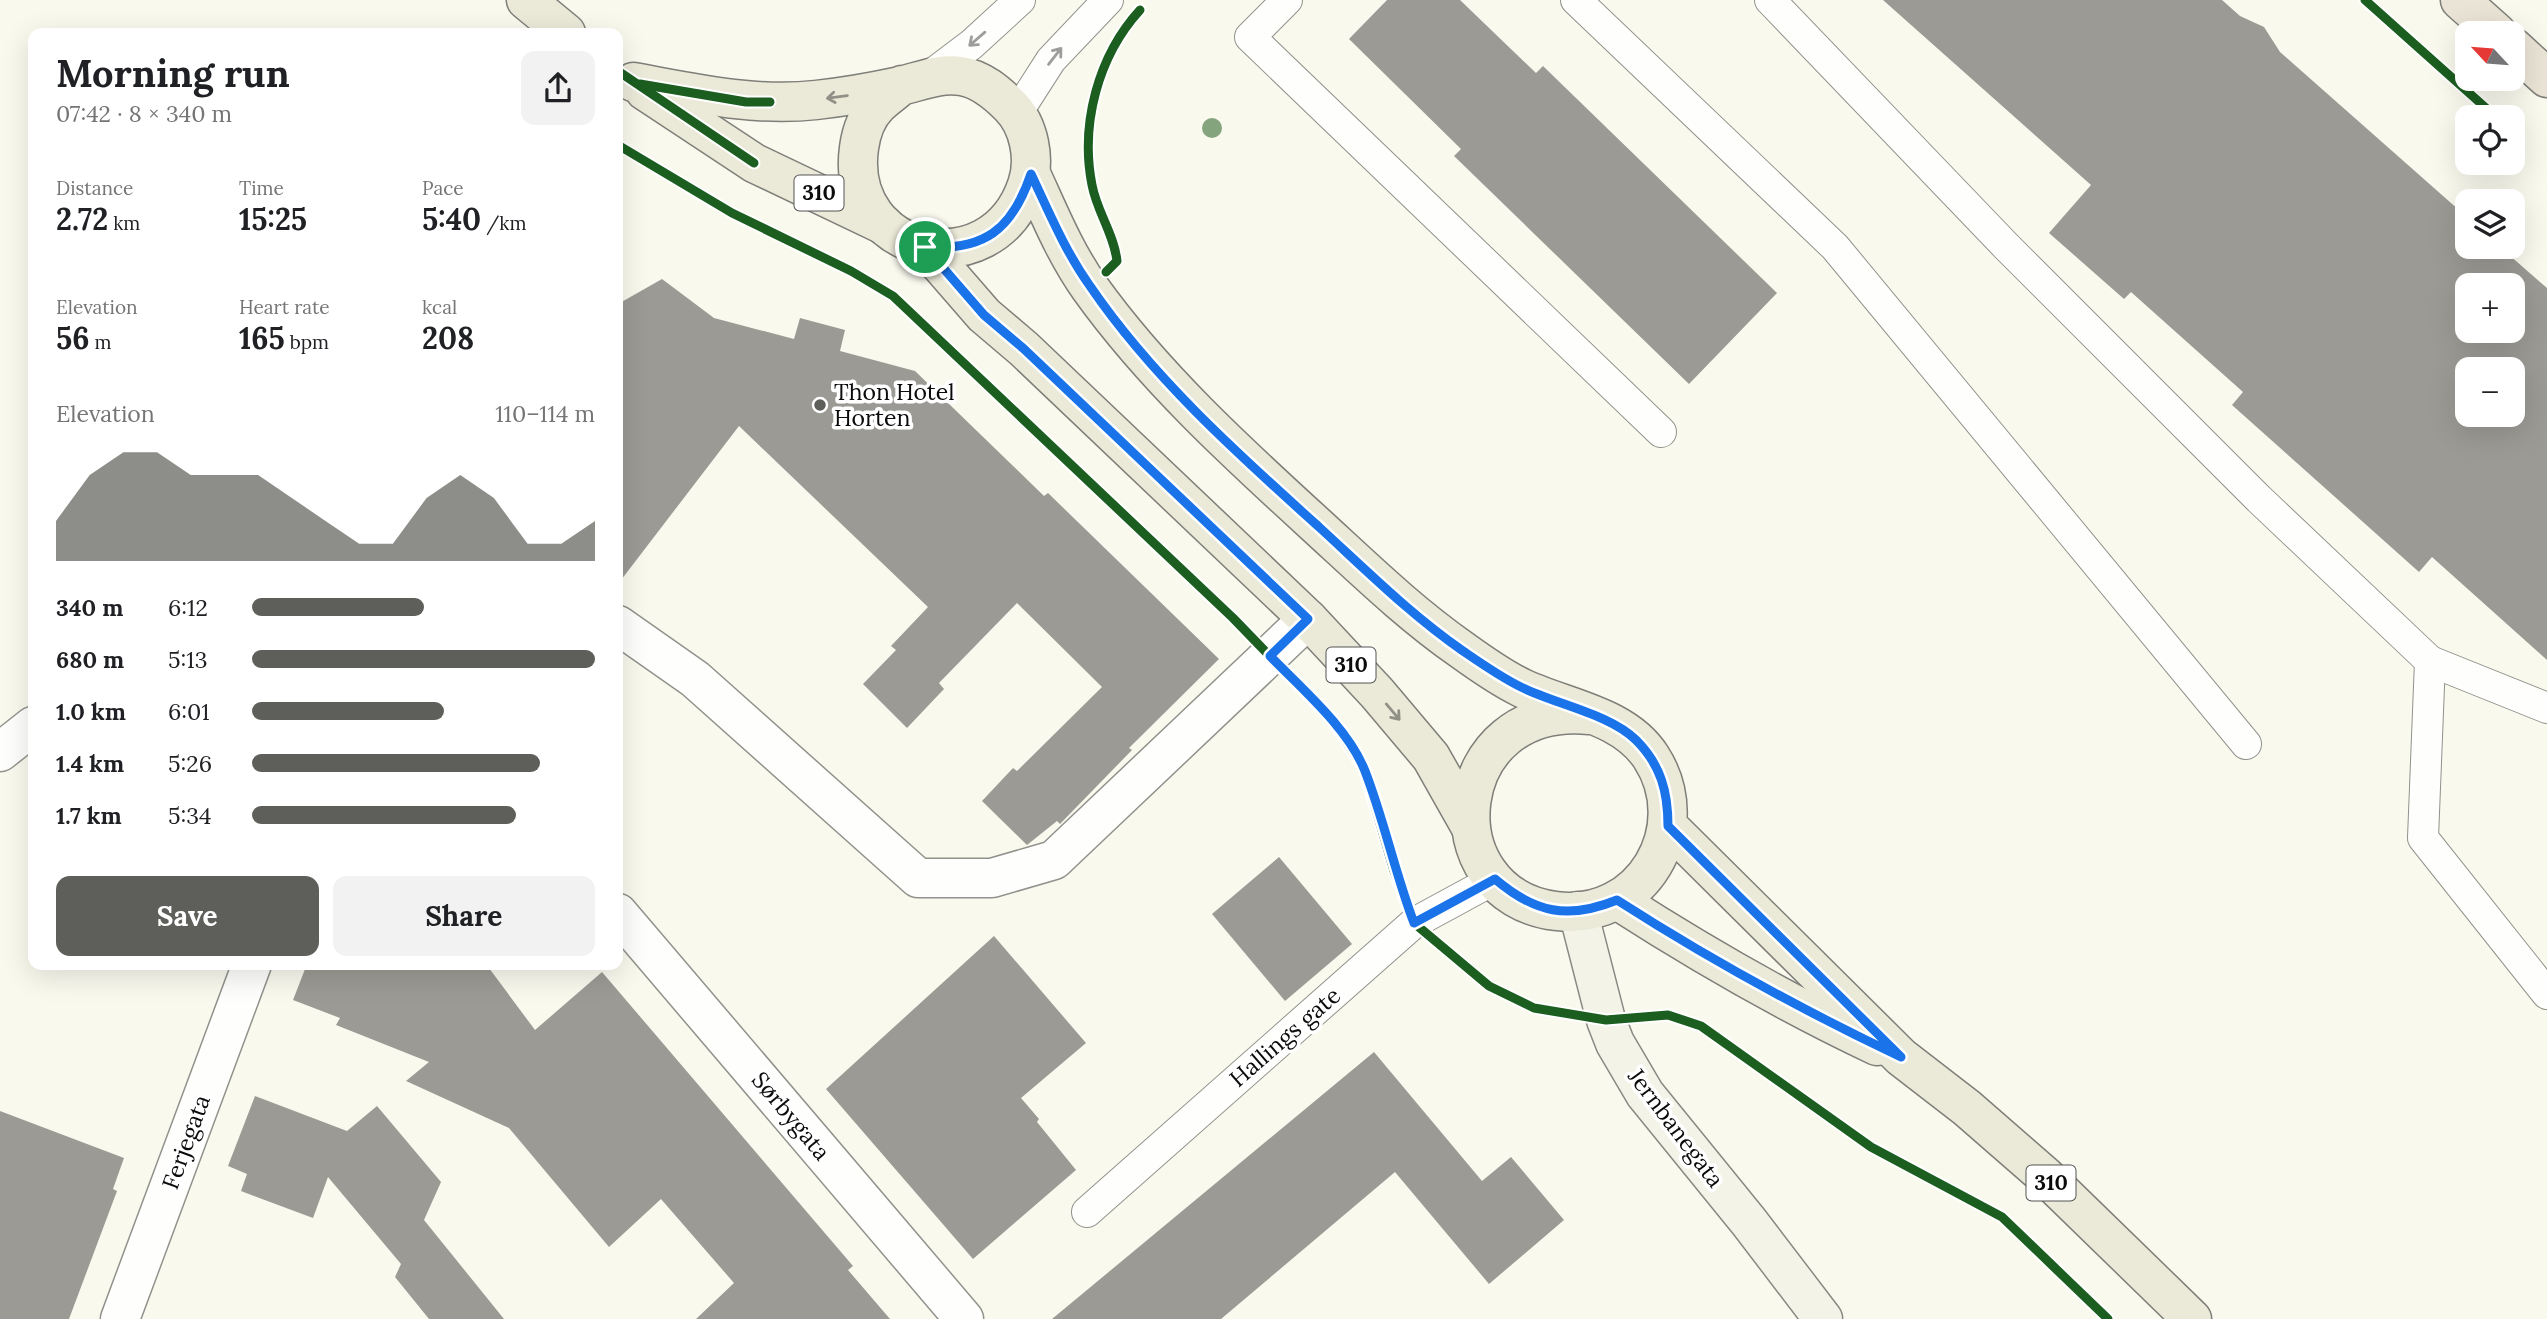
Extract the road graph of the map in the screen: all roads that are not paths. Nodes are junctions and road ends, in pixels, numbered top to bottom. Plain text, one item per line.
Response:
1 (526, 0) edge
2 (1020, 0) edge
3 (1108, 0) edge
4 (1287, 0) edge
5 (1576, 0) edge
6 (1770, 0) edge
7 (2460, 0) edge
8 (2484, 21) edge
9 (560, 28) edge
10 (2525, 58) edge
11 (625, 77) edge
12 (2547, 78) edge
13 (917, 80) junction
14 (1017, 113) junction
15 (1031, 174) junction
16 (884, 225) junction
17 (925, 247) junction
18 (1661, 432) dead end
19 (1308, 619) junction
20 (623, 629) edge
21 (2430, 661) junction
22 (2547, 708) edge
23 (1590, 715) junction
24 (28, 730) edge
25 (2246, 744) dead end
26 (0, 752) edge
27 (1470, 826) junction
28 (1668, 826) junction
29 (1495, 879) junction
30 (1617, 900) junction
31 (1578, 912) junction
32 (623, 919) edge
33 (250, 970) edge
34 (2547, 994) edge
35 (1901, 1057) junction
36 (1087, 1212) dead end
37 (120, 1319) edge
38 (964, 1319) edge
39 (1823, 1319) edge
40 (2192, 1319) edge

1 - 9 main road
2 -> 13 lane
14 -> 3 lane
4 - 18 lane
5 - 25 lane
6 - 21 lane
7 - 8 highway
10 - 12 highway
13 -> 11 main road, 310
11 - 16 main road, 310
13 - 14 main road, 310
13 - 16 main road, 310
14 - 15 main road, 310
15 - 17 main road, 310
15 - 23 main road, 310
16 - 17 main road, 310
17 - 19 main road, 310
19 - 20 street
19 -> 27 main road, 310
21 - 22 lane
21 - 34 lane
23 - 27 main road, 310
23 - 28 main road, 310
24 - 26 street
27 - 29 main road, 310
28 - 30 main road, 310
28 - 35 main road, 310
29 - 31 main road, 310
29 - 36 lane, Hallings gate
30 - 31 main road, 310
30 - 35 main road, 310
31 - 39 main road, Jernbanegata
32 - 38 street, Sørbygata
33 - 37 street, Ferjegata
35 - 40 main road, 310

